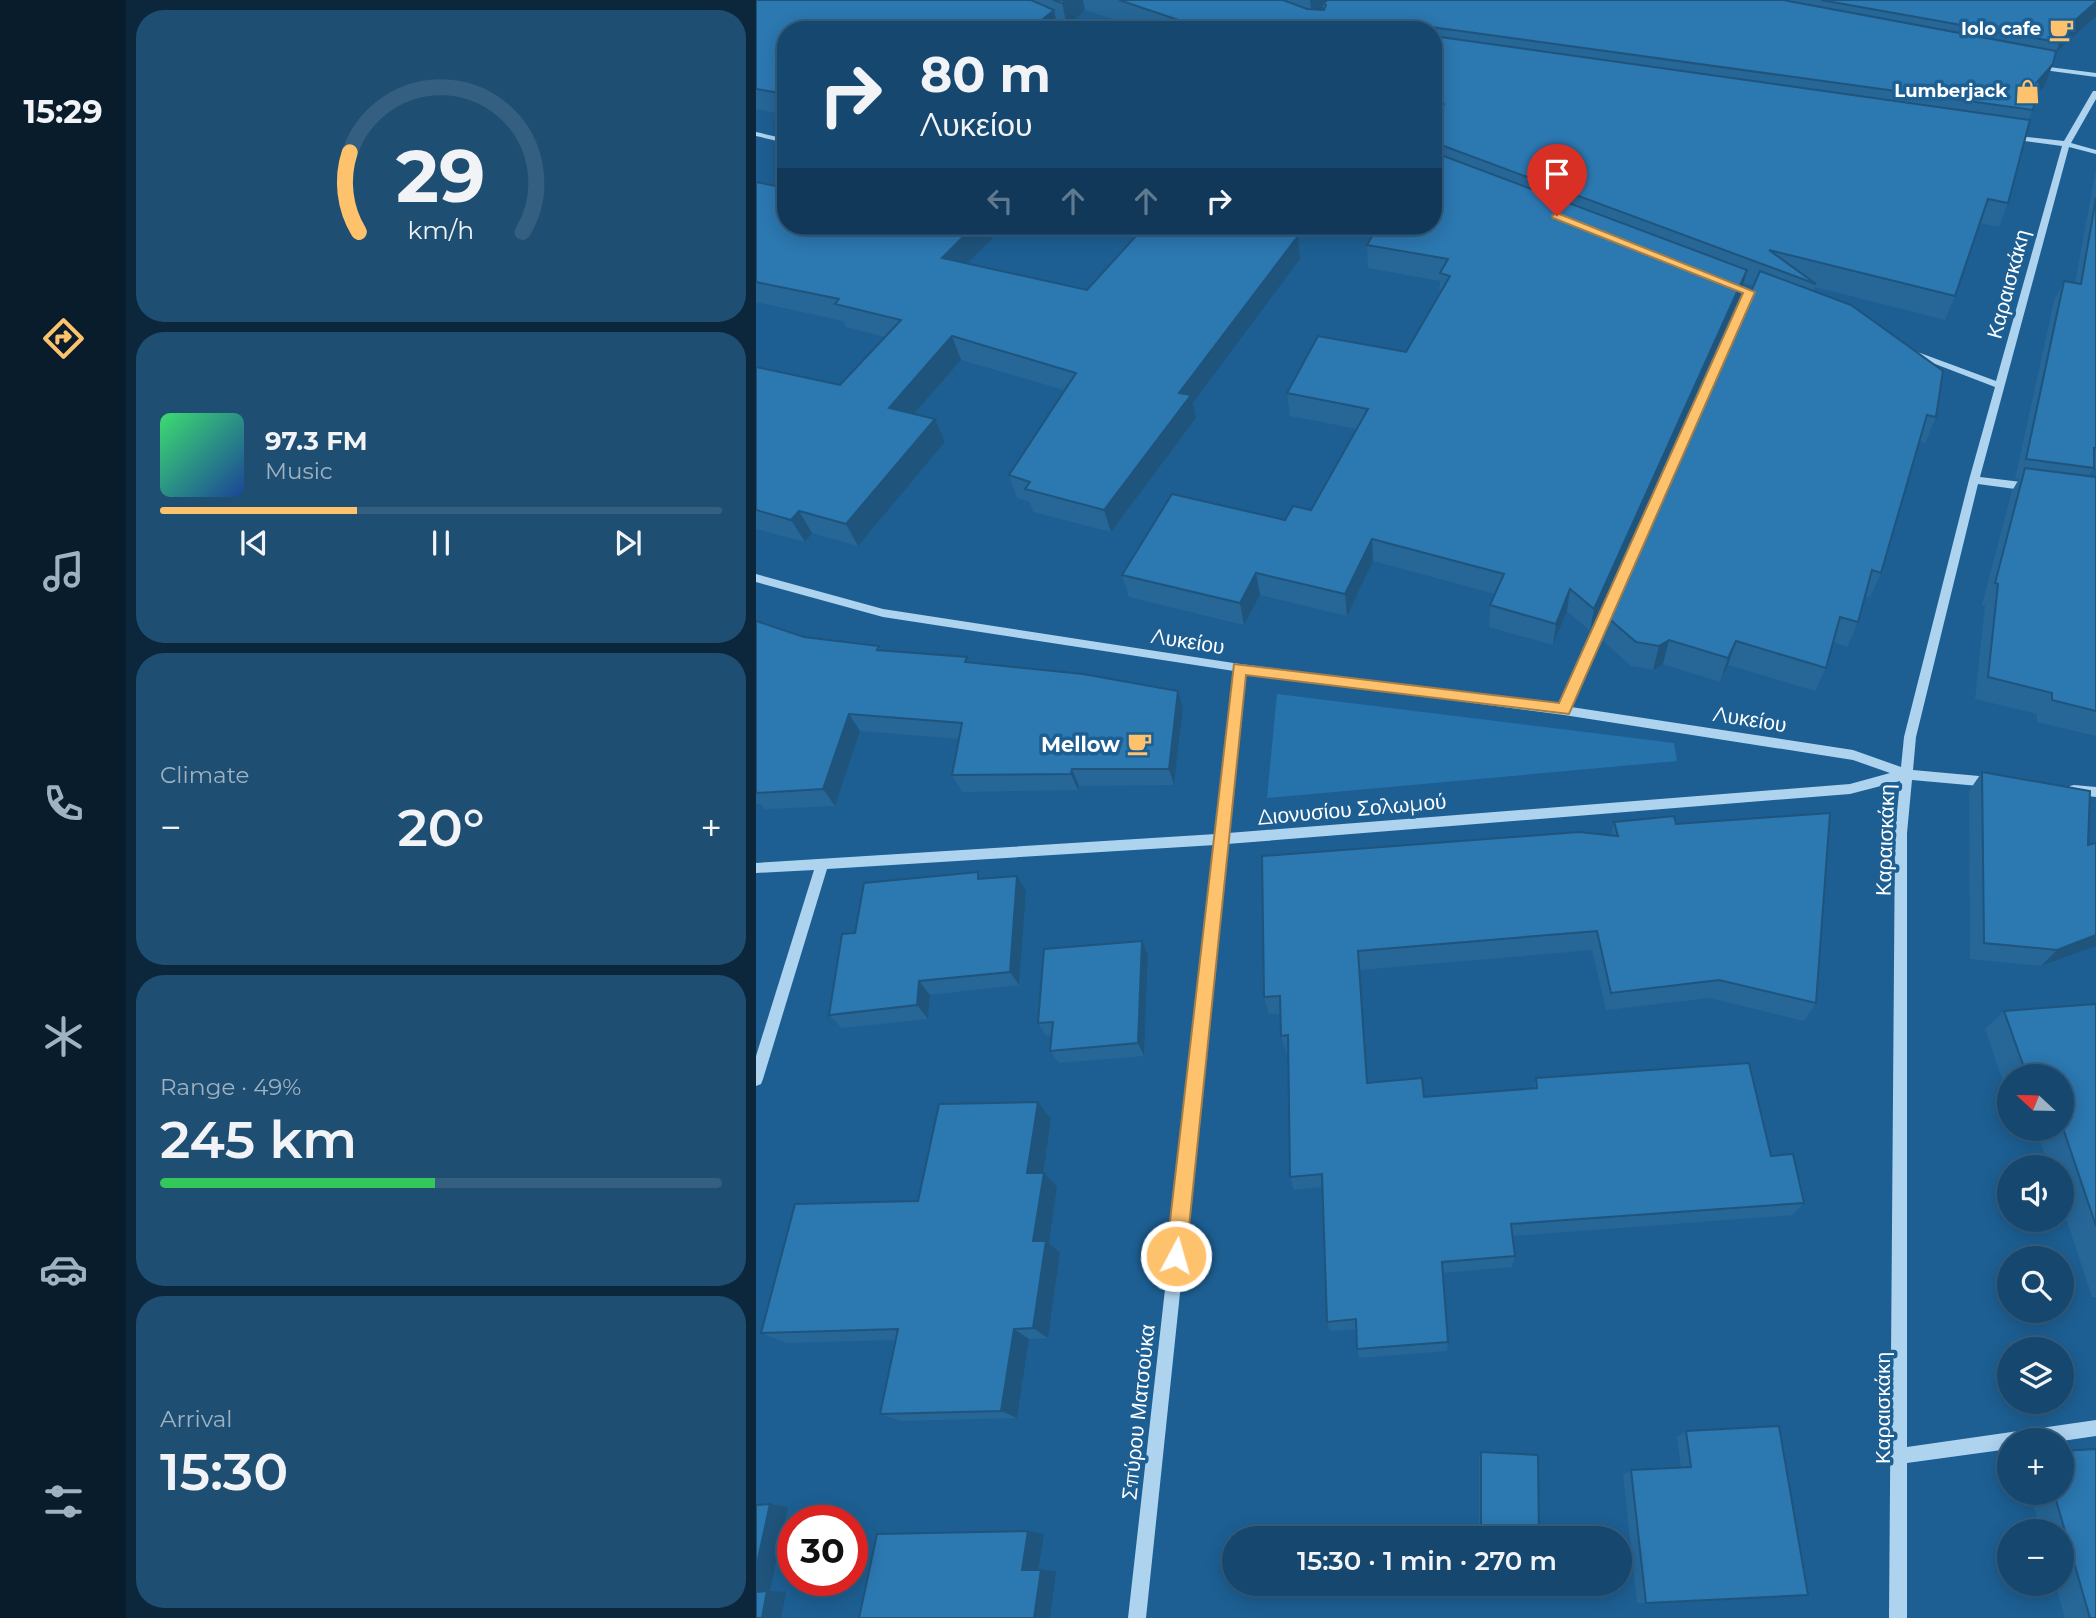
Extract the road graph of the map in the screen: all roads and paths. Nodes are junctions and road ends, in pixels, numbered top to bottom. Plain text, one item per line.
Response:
1 (2031, 66) edge
2 (2096, 75) edge
3 (2096, 93) edge
4 (756, 134) edge
5 (1998, 136) edge
6 (777, 139) edge
7 (2066, 144) junction
8 (2096, 152) edge
9 (1736, 286) edge
10 (1749, 292) junction
11 (1762, 296) edge
12 (1900, 348) edge
13 (2000, 386) junction
14 (1974, 480) junction
15 (2042, 489) edge
16 (756, 578) edge
17 (1240, 668) junction
18 (1564, 710) junction
19 (1906, 774) junction
20 (2001, 783) edge
21 (2055, 788) edge
22 (2096, 792) edge
23 (1220, 839) junction
24 (822, 864) junction
25 (756, 869) edge
26 (756, 1079) edge
27 (2096, 1429) edge
28 (2074, 1432) edge
29 (1997, 1442) edge
30 (1901, 1456) junction
31 (1137, 1618) edge
32 (1898, 1618) edge

1 - 2 street
3 - 7 street, Καραισκάκη
4 - 6 street
5 - 7 street
7 - 8 street
7 - 13 street, Καραισκάκη
9 - 10 street
10 - 11 street
10 - 18 street
12 - 13 street
13 - 14 street, Καραισκάκη
14 - 15 street
14 - 19 street, Καραισκάκη
16 - 17 street, Λυκείου
17 - 18 street, Λυκείου
17 - 23 street, Σπύρου Ματσούκα
18 - 19 street, Λυκείου
19 - 20 street
19 - 23 street, Διονυσίου Σολωμού
19 - 30 street, Καραισκάκη
21 - 22 street
23 - 24 street, Διονυσίου Σολωμού
23 - 31 street, Σπύρου Ματσούκα
24 - 25 street, Διονυσίου Σολωμού
24 - 26 street
27 - 28 street
29 - 30 street
30 - 32 street, Καραισκάκη

